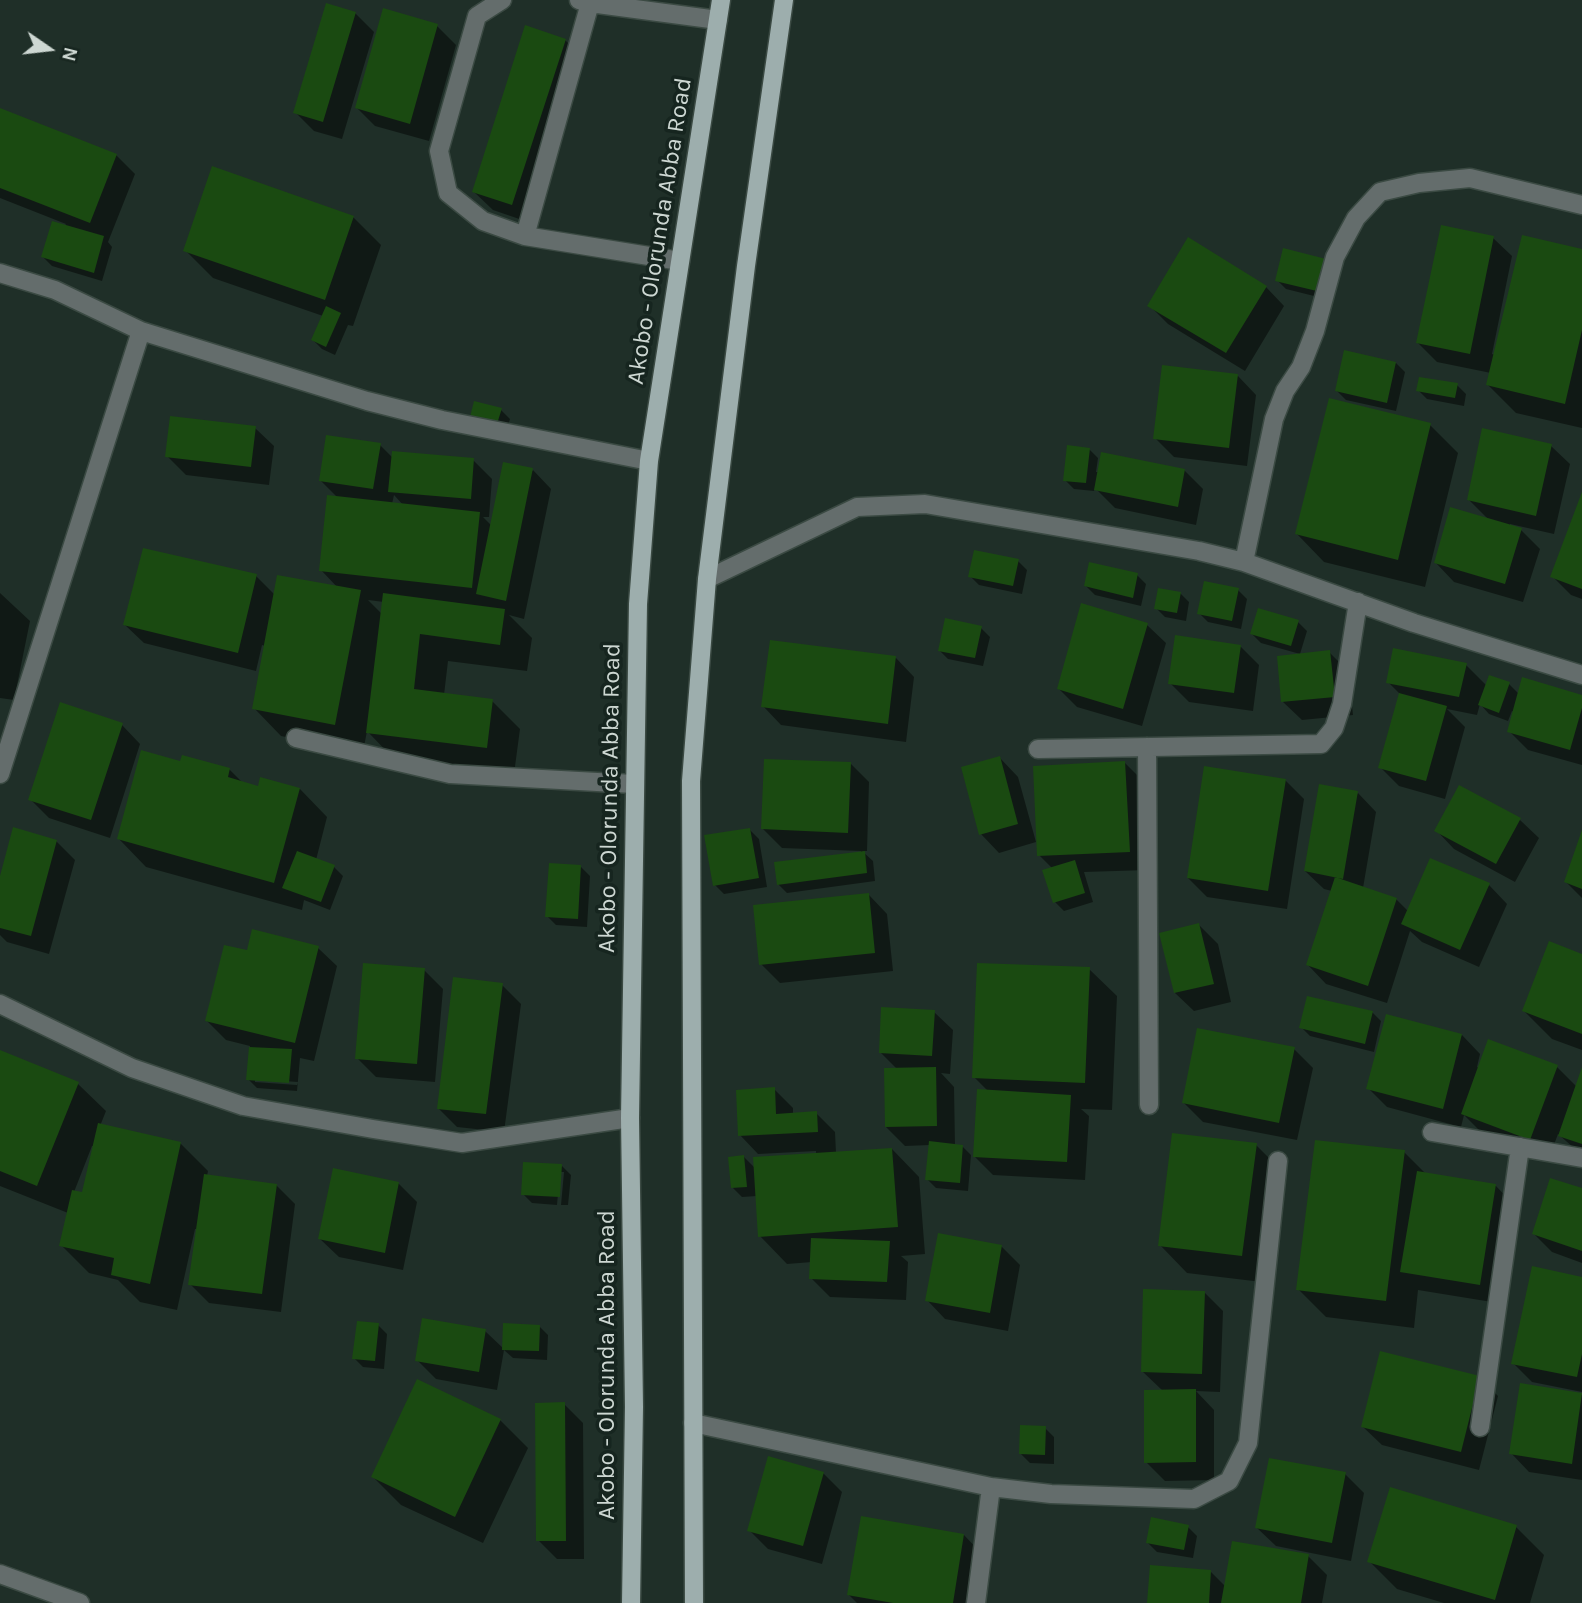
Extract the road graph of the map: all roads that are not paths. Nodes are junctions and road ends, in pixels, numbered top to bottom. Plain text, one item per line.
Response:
1 (502, 0) edge
2 (721, 0) edge
3 (785, 0) edge
4 (584, 2) edge
5 (718, 20) junction
6 (1582, 205) edge
7 (526, 236) junction
8 (680, 261) junction
9 (0, 273) edge
10 (141, 331) junction
11 (649, 461) junction
12 (1244, 562) junction
13 (707, 579) junction
14 (1358, 603) junction
15 (1582, 675) edge
16 (296, 738) dead end
17 (1147, 747) junction
18 (1038, 749) dead end
19 (0, 774) edge
20 (634, 784) junction
21 (0, 1003) edge
22 (1149, 1105) dead end
23 (630, 1118) junction
24 (1432, 1132) dead end
25 (1520, 1147) junction
26 (1582, 1157) edge
27 (1278, 1161) dead end
28 (693, 1423) junction
29 (1480, 1426) dead end
30 (991, 1487) junction
31 (0, 1574) edge
32 (80, 1603) edge
33 (631, 1603) edge
34 (694, 1603) edge
35 (976, 1603) edge

1 - 7 street
2 - 5 main road, Akobo - Olorunda Abba Road
3 - 13 main road
4 - 5 street
4 - 7 street
5 - 8 main road, Akobo - Olorunda Abba Road
6 - 12 street
7 - 8 street
8 - 11 main road, Akobo - Olorunda Abba Road
9 - 10 street
10 - 11 street
10 - 19 street
11 - 20 main road, Akobo - Olorunda Abba Road
12 - 13 street
12 - 14 street
13 - 28 main road
14 - 15 street
14 - 17 street
16 - 20 street
17 - 18 street
17 - 22 street
20 - 23 main road, Akobo - Olorunda Abba Road
21 - 23 street
23 - 33 main road, Akobo - Olorunda Abba Road
24 - 25 street
25 - 26 street
25 - 29 street
27 - 30 street
28 - 30 street
28 - 34 main road
30 - 35 street
31 - 32 street

